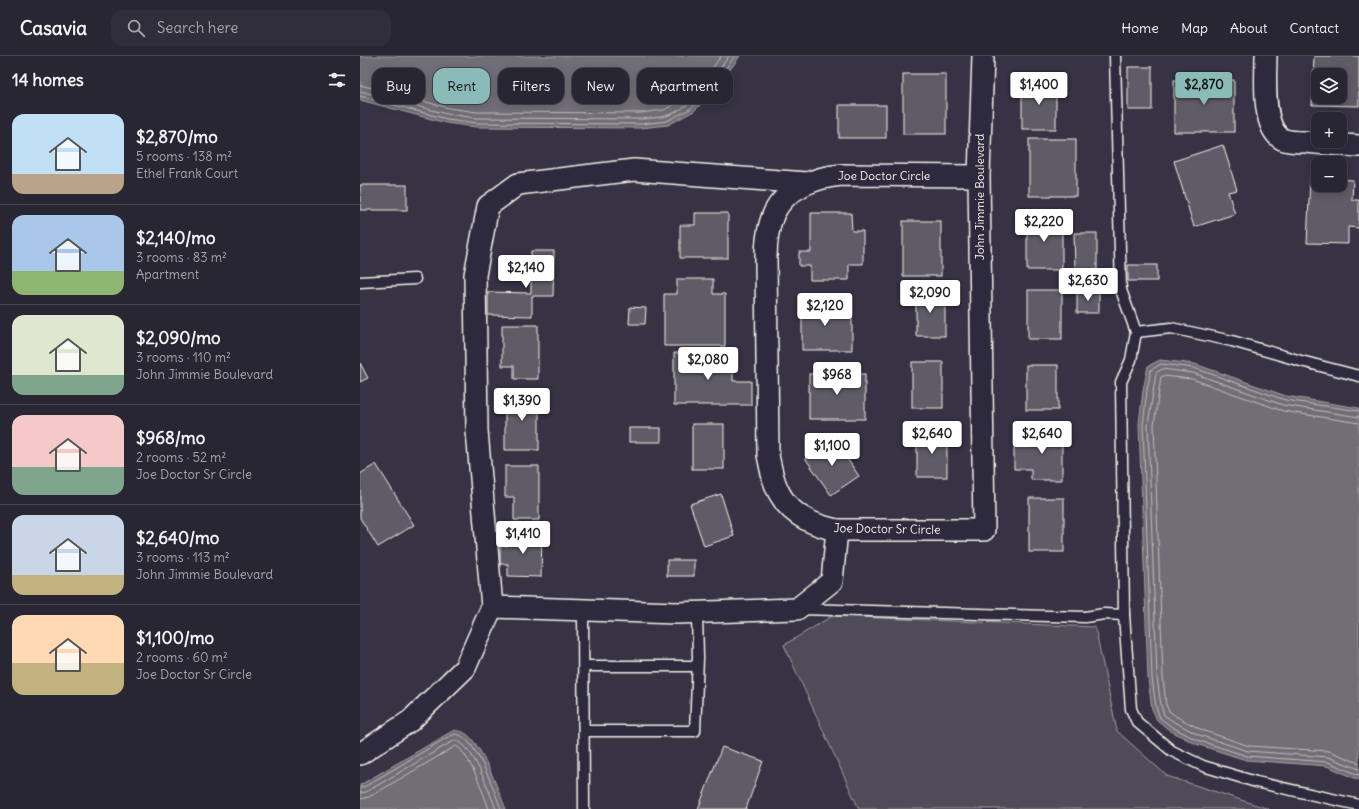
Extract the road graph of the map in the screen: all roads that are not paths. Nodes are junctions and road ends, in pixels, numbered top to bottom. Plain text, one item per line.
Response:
1 (983, 56) edge
2 (1115, 56) edge
3 (1266, 56) edge
4 (1359, 146) edge
5 (979, 176) junction
6 (807, 183) junction
7 (416, 279) dead end
8 (360, 282) edge
9 (1136, 332) junction
10 (766, 352) joint
11 (1359, 376) edge
12 (838, 530) junction
13 (984, 530) joint
14 (492, 607) junction
15 (797, 609) junction
16 (584, 611) junction
17 (697, 613) junction
18 (1124, 615) junction
19 (584, 666) junction
20 (697, 666) junction
21 (584, 731) junction
22 (360, 754) edge
23 (1359, 805) edge
24 (584, 809) edge

1 - 5 street, John Jimmie Boulevard
2 - 9 lane
3 - 4 street
5 - 6 street, Joe Doctor Circle
5 - 13 street, John Jimmie Boulevard
6 - 10 street, Joe Doctor Circle
6 - 14 street
7 - 8 lane
9 - 11 lane
9 - 18 lane
10 - 12 street, Joe Doctor Sr Circle
12 - 13 street, Joe Doctor Sr Circle
12 - 15 street
14 - 16 street
14 - 22 street
15 - 17 street
15 - 18 lane
16 - 17 street
16 - 19 lane
17 - 20 lane
18 - 23 lane
19 - 20 lane
19 - 21 lane
20 - 21 lane
21 - 24 lane

